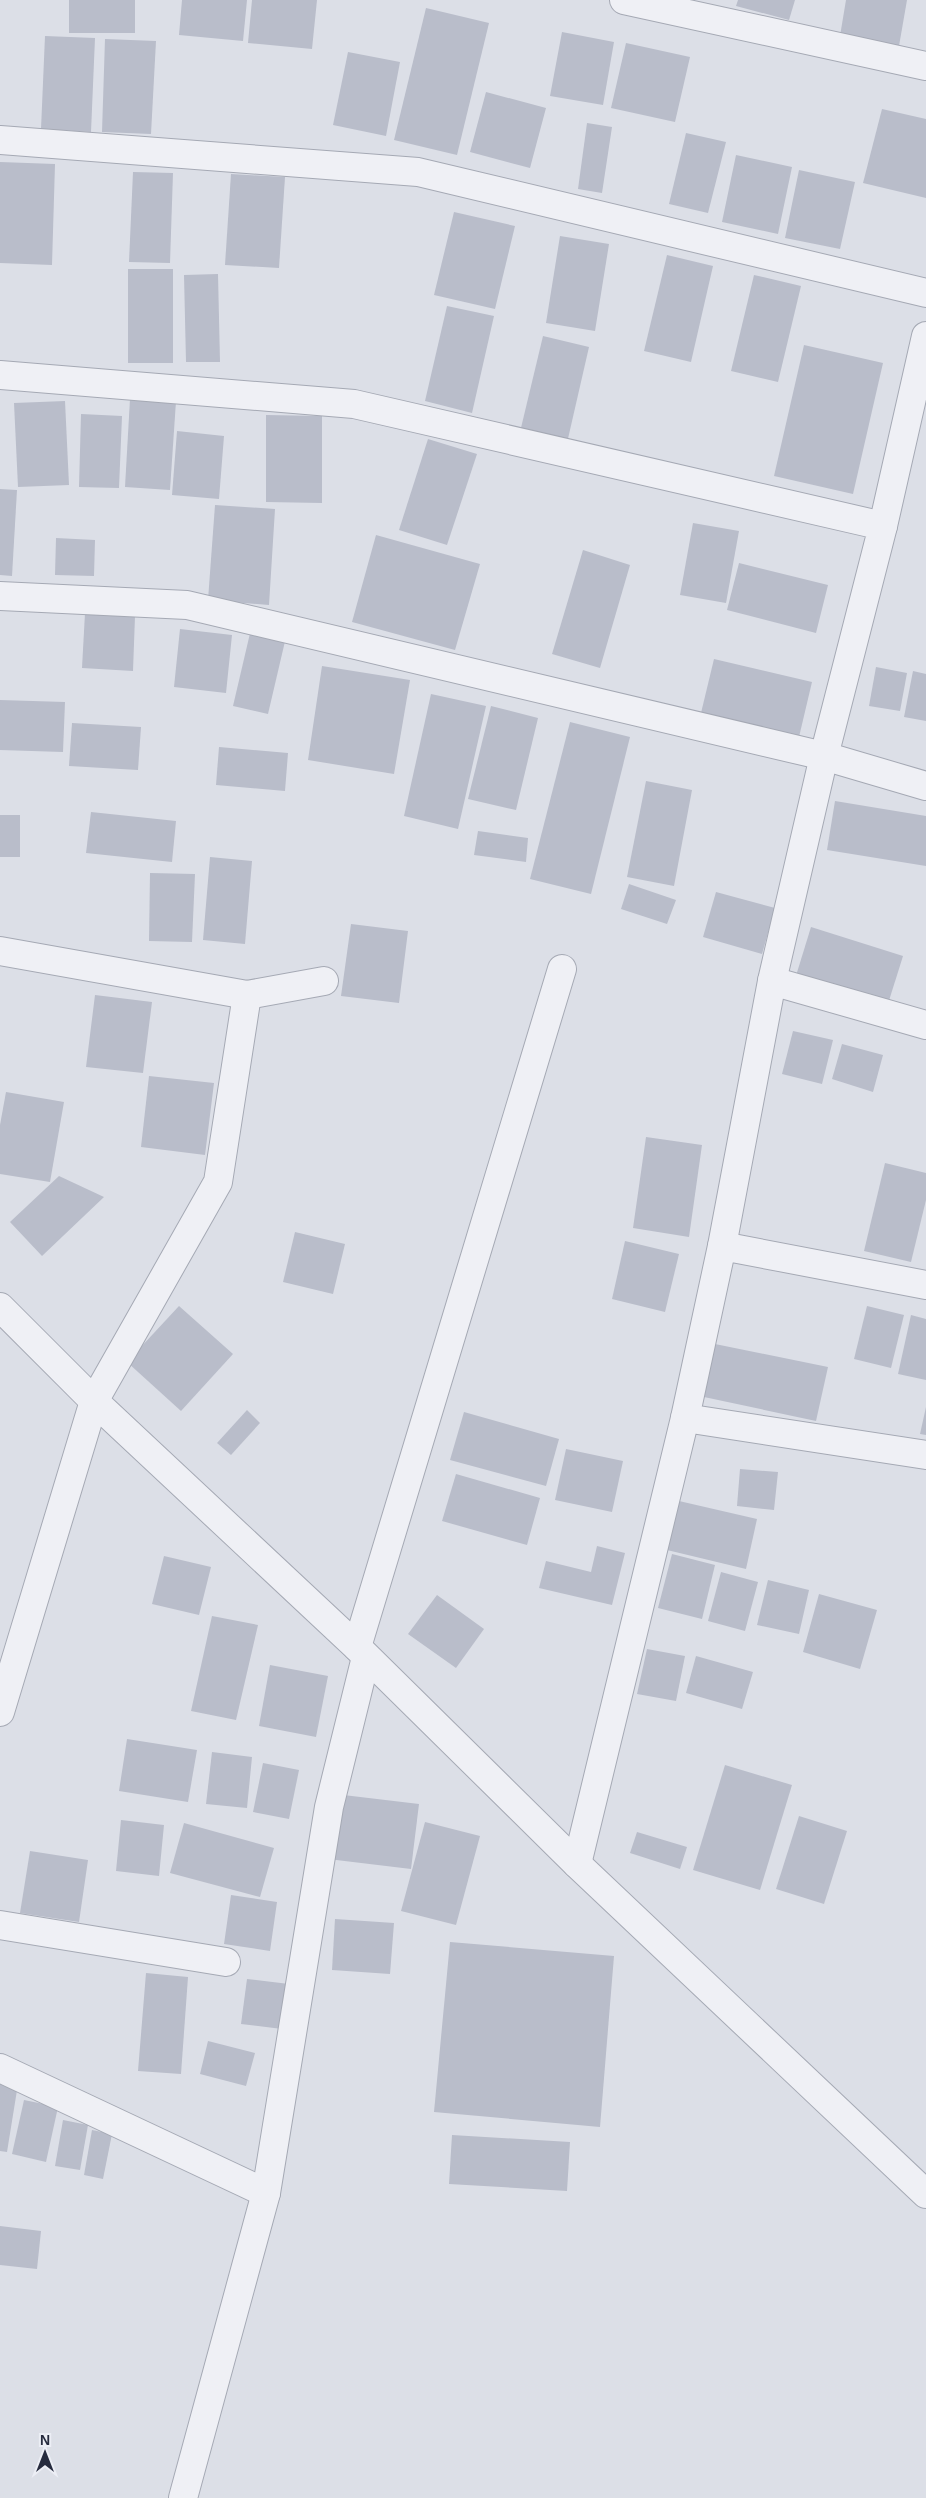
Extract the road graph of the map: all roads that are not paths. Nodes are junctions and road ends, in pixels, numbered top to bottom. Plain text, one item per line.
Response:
1 (624, 0) edge
2 (926, 66) edge
3 (0, 140) edge
4 (926, 293) edge
5 (926, 336) edge
6 (0, 375) edge
7 (884, 526) junction
8 (0, 596) edge
9 (824, 756) junction
10 (926, 786) edge
11 (0, 951) edge
12 (562, 969) dead end
13 (324, 981) dead end
14 (772, 981) junction
15 (247, 995) junction
16 (926, 1025) edge
17 (722, 1246) junction
18 (926, 1285) edge
19 (0, 1307) edge
20 (94, 1401) junction
21 (685, 1418) junction
22 (926, 1455) edge
23 (361, 1652) junction
24 (0, 1712) edge
25 (577, 1864) junction
26 (0, 1925) edge
27 (226, 1962) dead end
28 (0, 2068) edge
29 (266, 2193) junction
30 (926, 2194) edge
31 (183, 2498) edge

1 - 2 street
3 - 4 street
5 - 7 street
6 - 7 street
7 - 9 street
8 - 9 street
9 - 10 street
9 - 14 street
11 - 15 street
12 - 23 street
13 - 15 street
14 - 16 street
14 - 17 street
15 - 20 street
17 - 18 street
17 - 21 street
19 - 20 street
20 - 23 street
20 - 24 street
21 - 22 street
21 - 25 street
23 - 25 street
23 - 29 street
25 - 30 street
26 - 27 street
28 - 29 street
29 - 31 street

